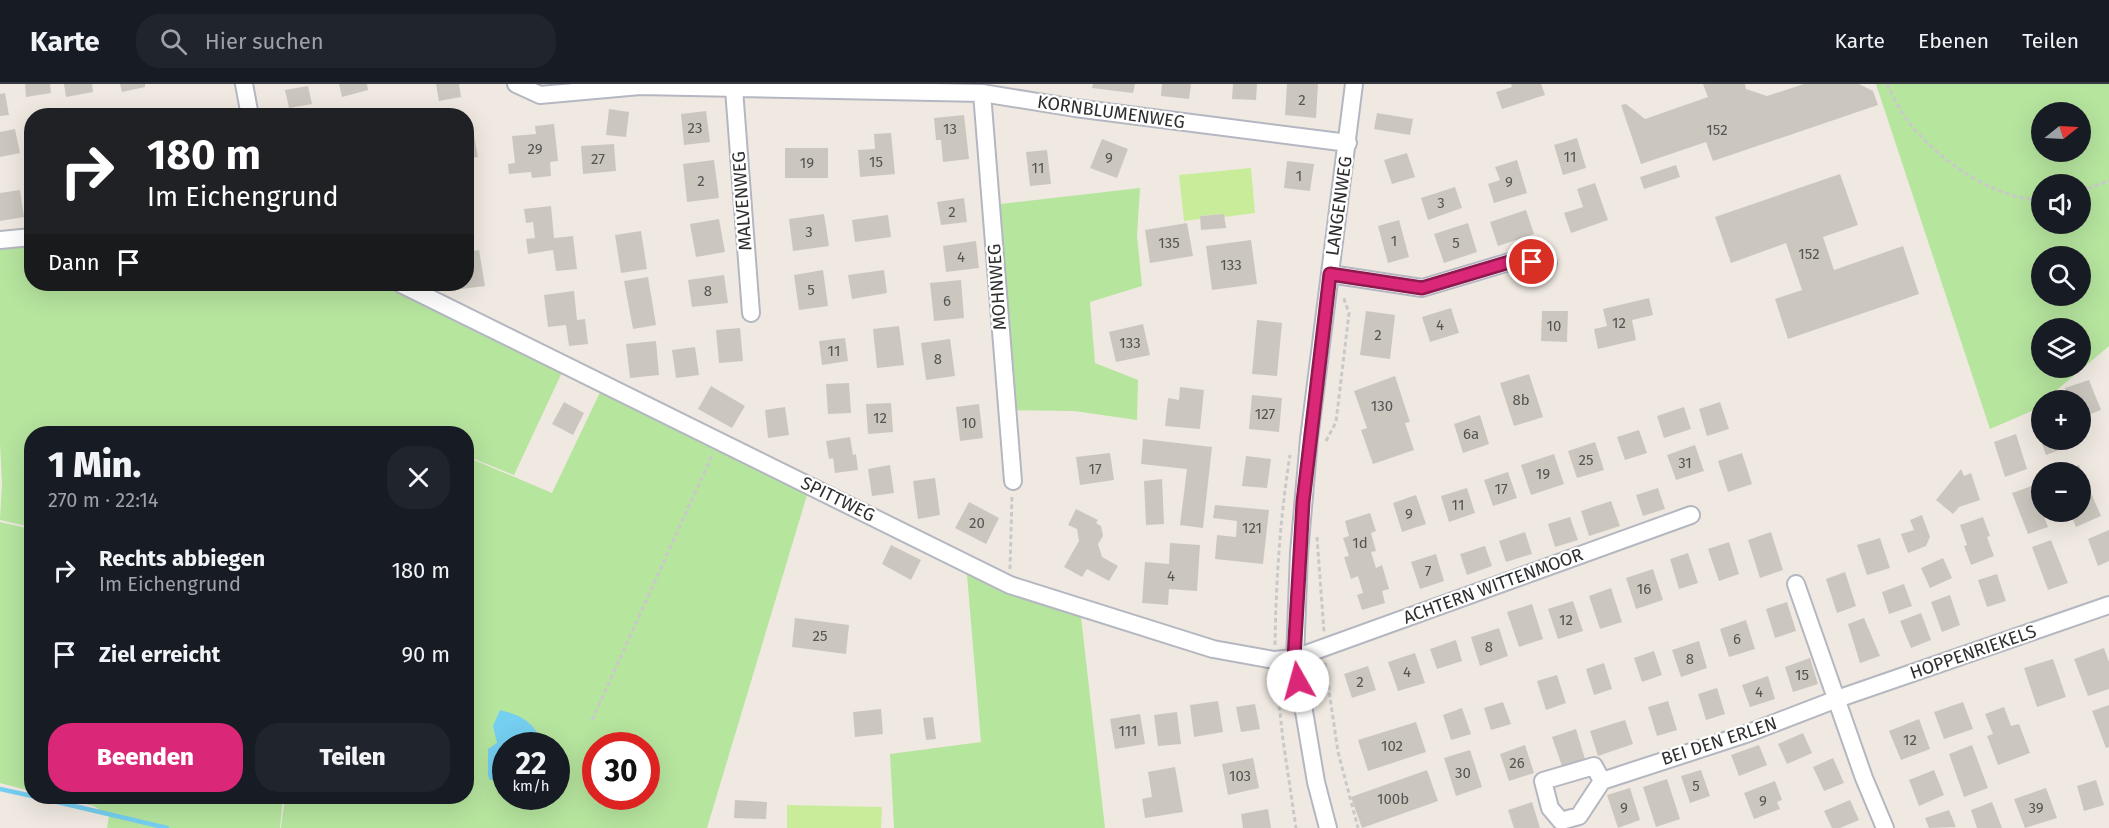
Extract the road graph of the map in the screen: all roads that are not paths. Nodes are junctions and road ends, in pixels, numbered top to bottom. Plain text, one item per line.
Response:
1 (244, 84) edge
2 (516, 84) edge
3 (1354, 84) edge
4 (634, 85) edge
5 (734, 89) junction
6 (982, 93) junction
7 (248, 108) edge
8 (1348, 143) junction
9 (24, 238) edge
10 (0, 240) edge
11 (1548, 263) dead end
12 (1336, 275) junction
13 (415, 291) edge
14 (751, 313) dead end
15 (1013, 481) road end
16 (1691, 515) dead end
17 (1796, 584) dead end
18 (2109, 605) edge
19 (1294, 658) junction
20 (1837, 699) junction
21 (1602, 781) dead end
22 (1328, 828) edge
23 (1886, 828) edge

1 - 7 street
2 - 4 street, KORNBLUMENWEG
3 - 8 street, LANGENWEG
4 - 5 street, KORNBLUMENWEG
5 - 6 street, KORNBLUMENWEG
5 - 14 street, MALVENWEG
6 - 8 street, KORNBLUMENWEG
6 - 15 street, MOHNWEG
8 - 12 street, LANGENWEG
9 - 10 street
11 - 12 street
12 - 19 street, LANGENWEG
13 - 19 street, SPITTWEG
16 - 19 street, ACHTERN WITTENMOOR
17 - 20 street
18 - 20 street, HOPPENRIEKELS
19 - 22 street, LANGENWEG
20 - 21 street, BEI DEN ERLEN
20 - 23 street

